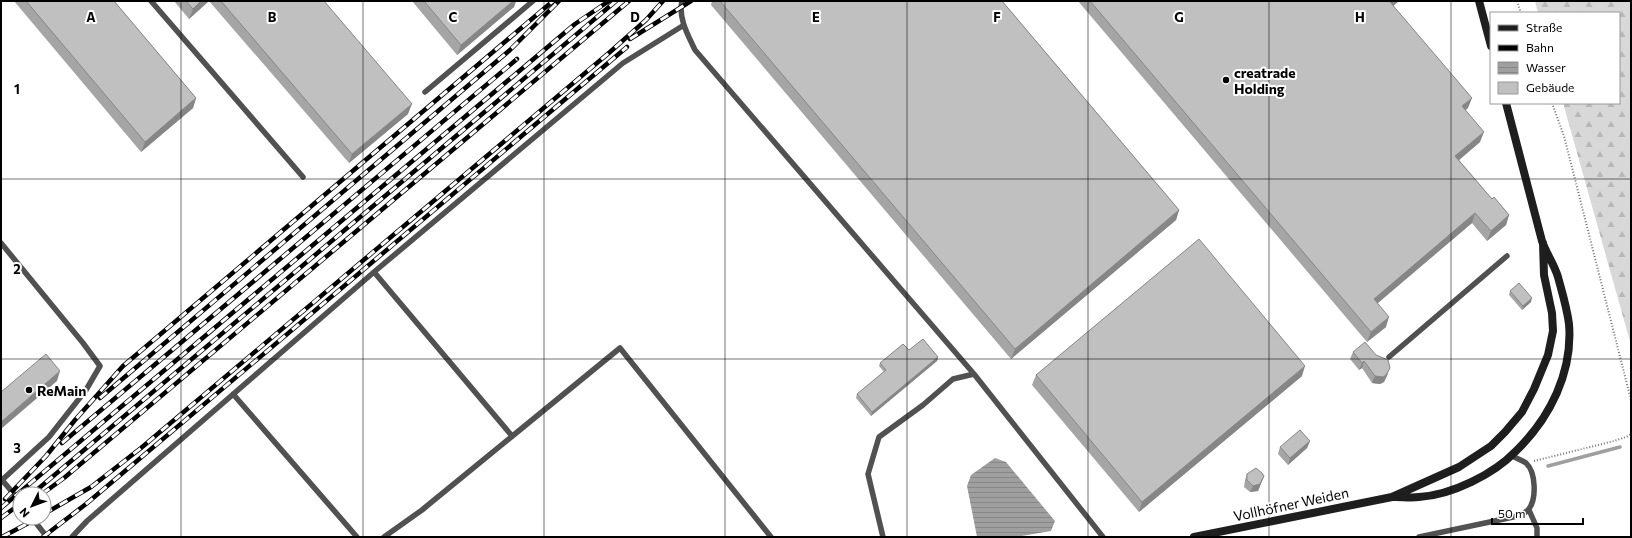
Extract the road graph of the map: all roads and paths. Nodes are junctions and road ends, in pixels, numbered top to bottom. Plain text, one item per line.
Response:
1 (151, 1) edge
2 (533, 1) edge
3 (682, 1) edge
4 (1479, 1) edge
5 (1517, 1) edge
6 (1521, 12) edge
7 (684, 25) junction
8 (1490, 42) edge
9 (425, 92) dead end
10 (1506, 104) edge
11 (1552, 104) edge
12 (303, 177) dead end
13 (1, 243) edge
14 (1543, 243) junction
15 (1507, 256) dead end
16 (374, 272) junction
17 (1389, 357) dead end
18 (974, 374) junction
19 (233, 394) junction
20 (1631, 400) edge
21 (1631, 434) edge
22 (512, 436) junction
23 (1512, 456) junction
24 (1525, 463) junction
25 (12, 492) edge
26 (1392, 496) junction
27 (1529, 510) junction
28 (38, 526) edge
29 (47, 537) edge
30 (72, 537) edge
31 (357, 537) edge
32 (384, 537) edge
33 (771, 537) edge
34 (883, 537) edge
35 (1103, 537) edge
36 (1194, 537) edge
37 (1419, 537) edge
38 (1537, 537) edge

1 - 12 lane
2 - 9 lane
3 - 7 lane
4 - 8 main road
5 - 6 path
7 - 16 lane
7 - 18 lane
10 - 14 main road, Vollhöfner Weiden
11 - 20 path
13 - 25 lane
14 - 23 main road, Vollhöfner Weiden
14 - 26 main road, Vollhöfner Weiden
15 - 17 lane
16 - 19 lane
16 - 22 lane
18 - 34 lane
18 - 35 lane
19 - 30 lane
19 - 31 lane
21 - 24 path
22 - 32 lane
22 - 33 lane
23 - 24 lane
23 - 26 main road, Vollhöfner Weiden
24 - 27 lane
26 - 36 main road, Vollhöfner Weiden
27 - 37 lane
27 - 38 lane
28 - 29 lane

